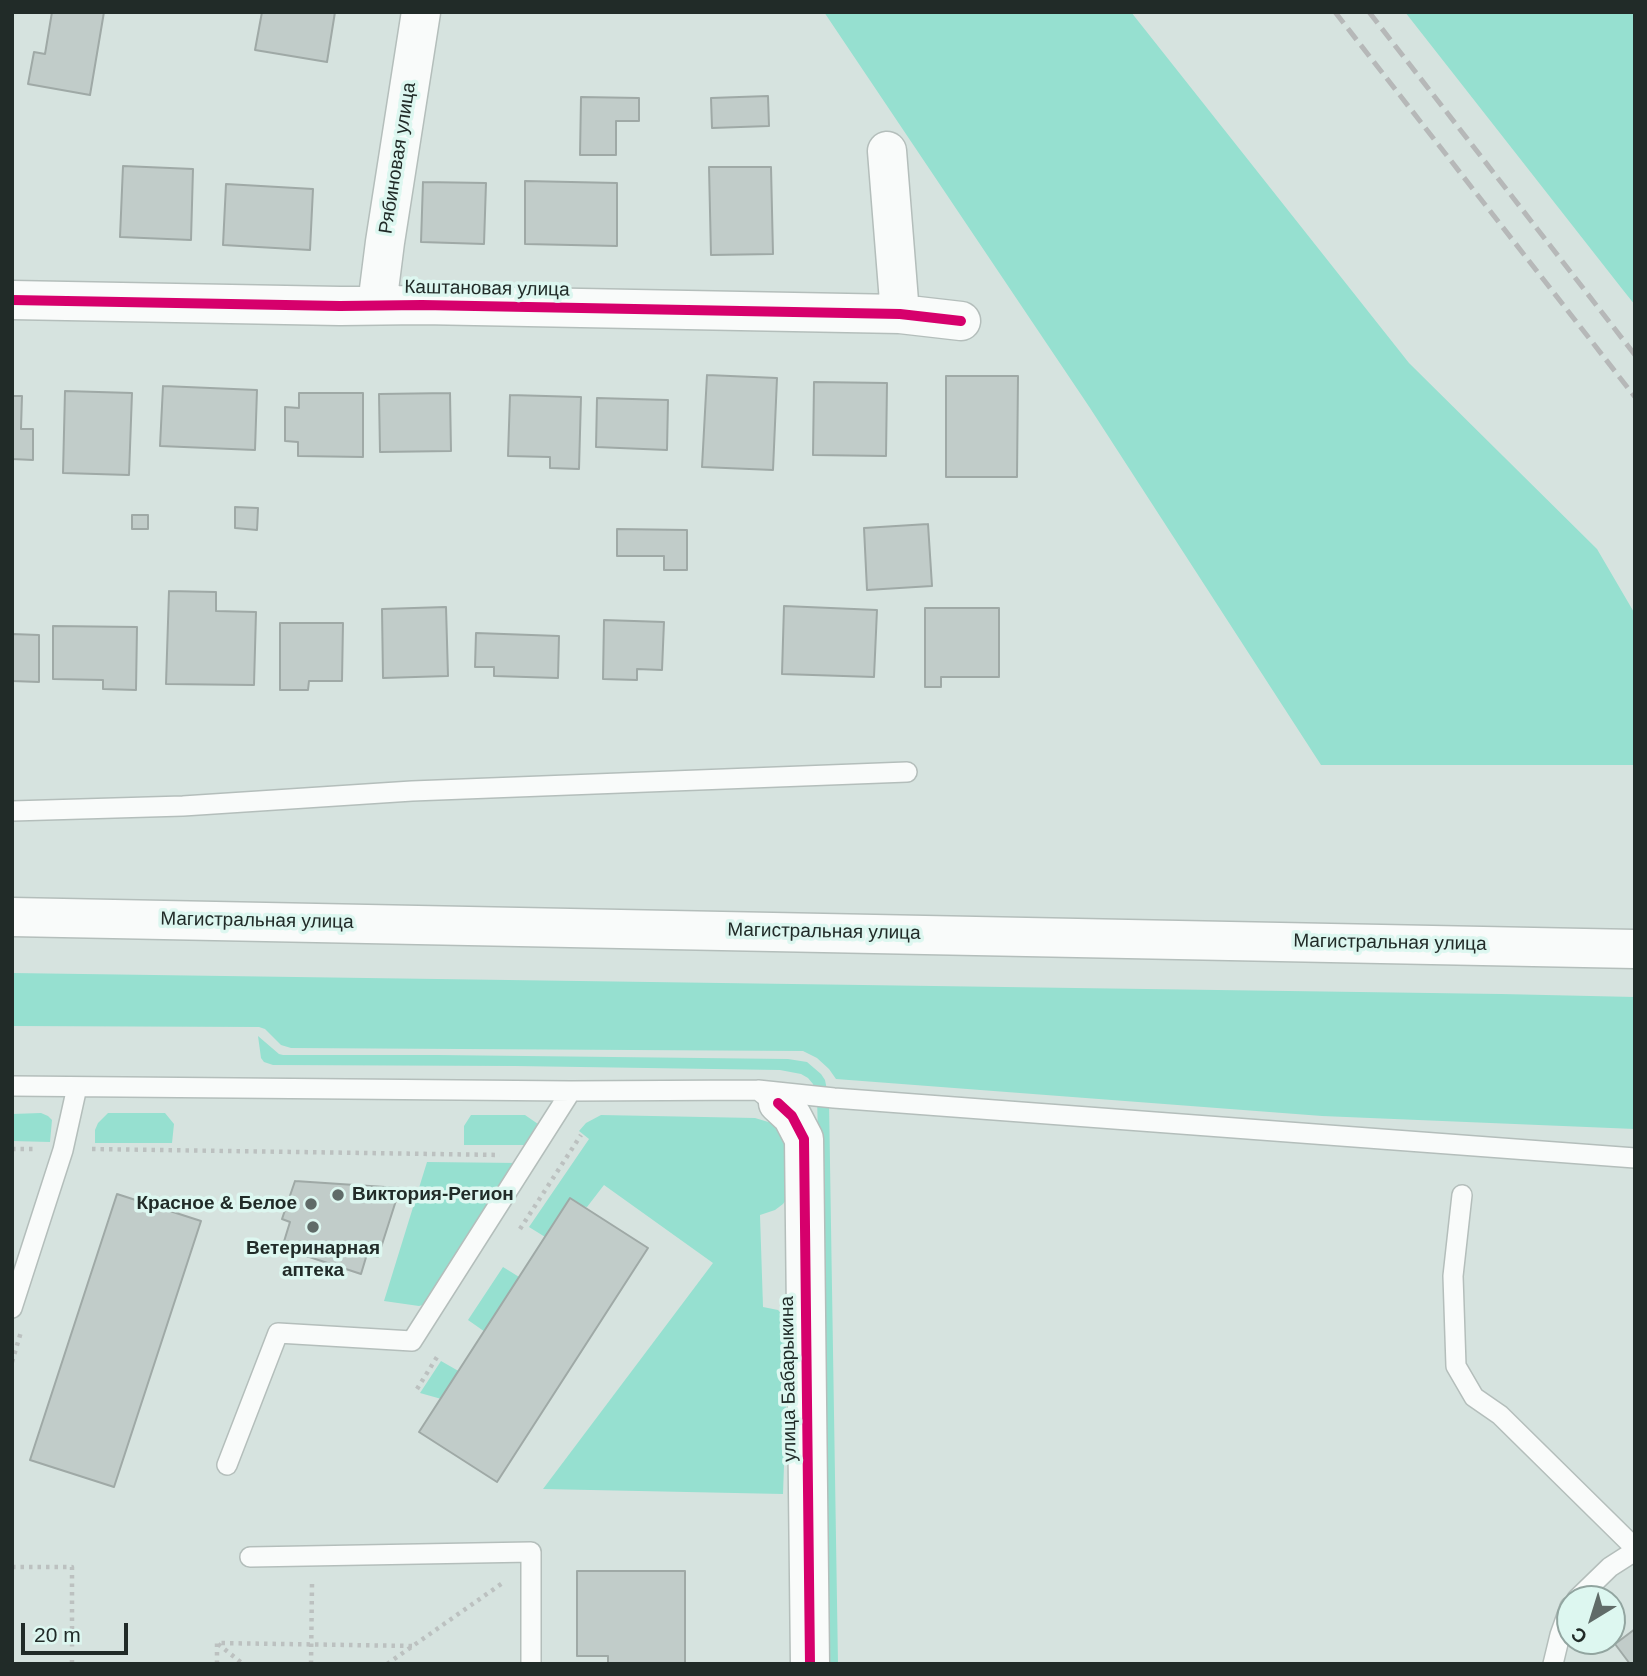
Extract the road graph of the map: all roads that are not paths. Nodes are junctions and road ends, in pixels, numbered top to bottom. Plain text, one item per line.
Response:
1 (421, 12) edge
2 (887, 151) dead end
3 (12, 300) edge
4 (377, 305) junction
5 (900, 314) junction
6 (961, 321) dead end
7 (907, 772) dead end
8 (12, 811) edge
9 (12, 917) edge
10 (1635, 949) edge
11 (12, 1086) edge
12 (77, 1087) junction
13 (571, 1091) junction
14 (768, 1097) junction
15 (1635, 1157) edge
16 (1462, 1195) dead end
17 (12, 1308) edge
18 (226, 1465) dead end
19 (1635, 1550) edge
20 (250, 1557) dead end
21 (1592, 1585) edge
22 (531, 1664) edge
23 (810, 1664) edge

1 - 4 street, Рябиновая улица
2 - 5 street
3 - 4 street, Каштановая улица
4 - 5 street, Каштановая улица
5 - 6 street, Каштановая улица
7 - 8 lane
9 - 10 street, Магистральная улица
11 - 12 lane
12 - 13 lane
12 - 17 lane
13 - 14 lane
13 - 18 lane
14 - 15 lane
14 - 23 street, улица Бабарыкина
16 - 19 lane
19 - 21 lane
20 - 22 lane

